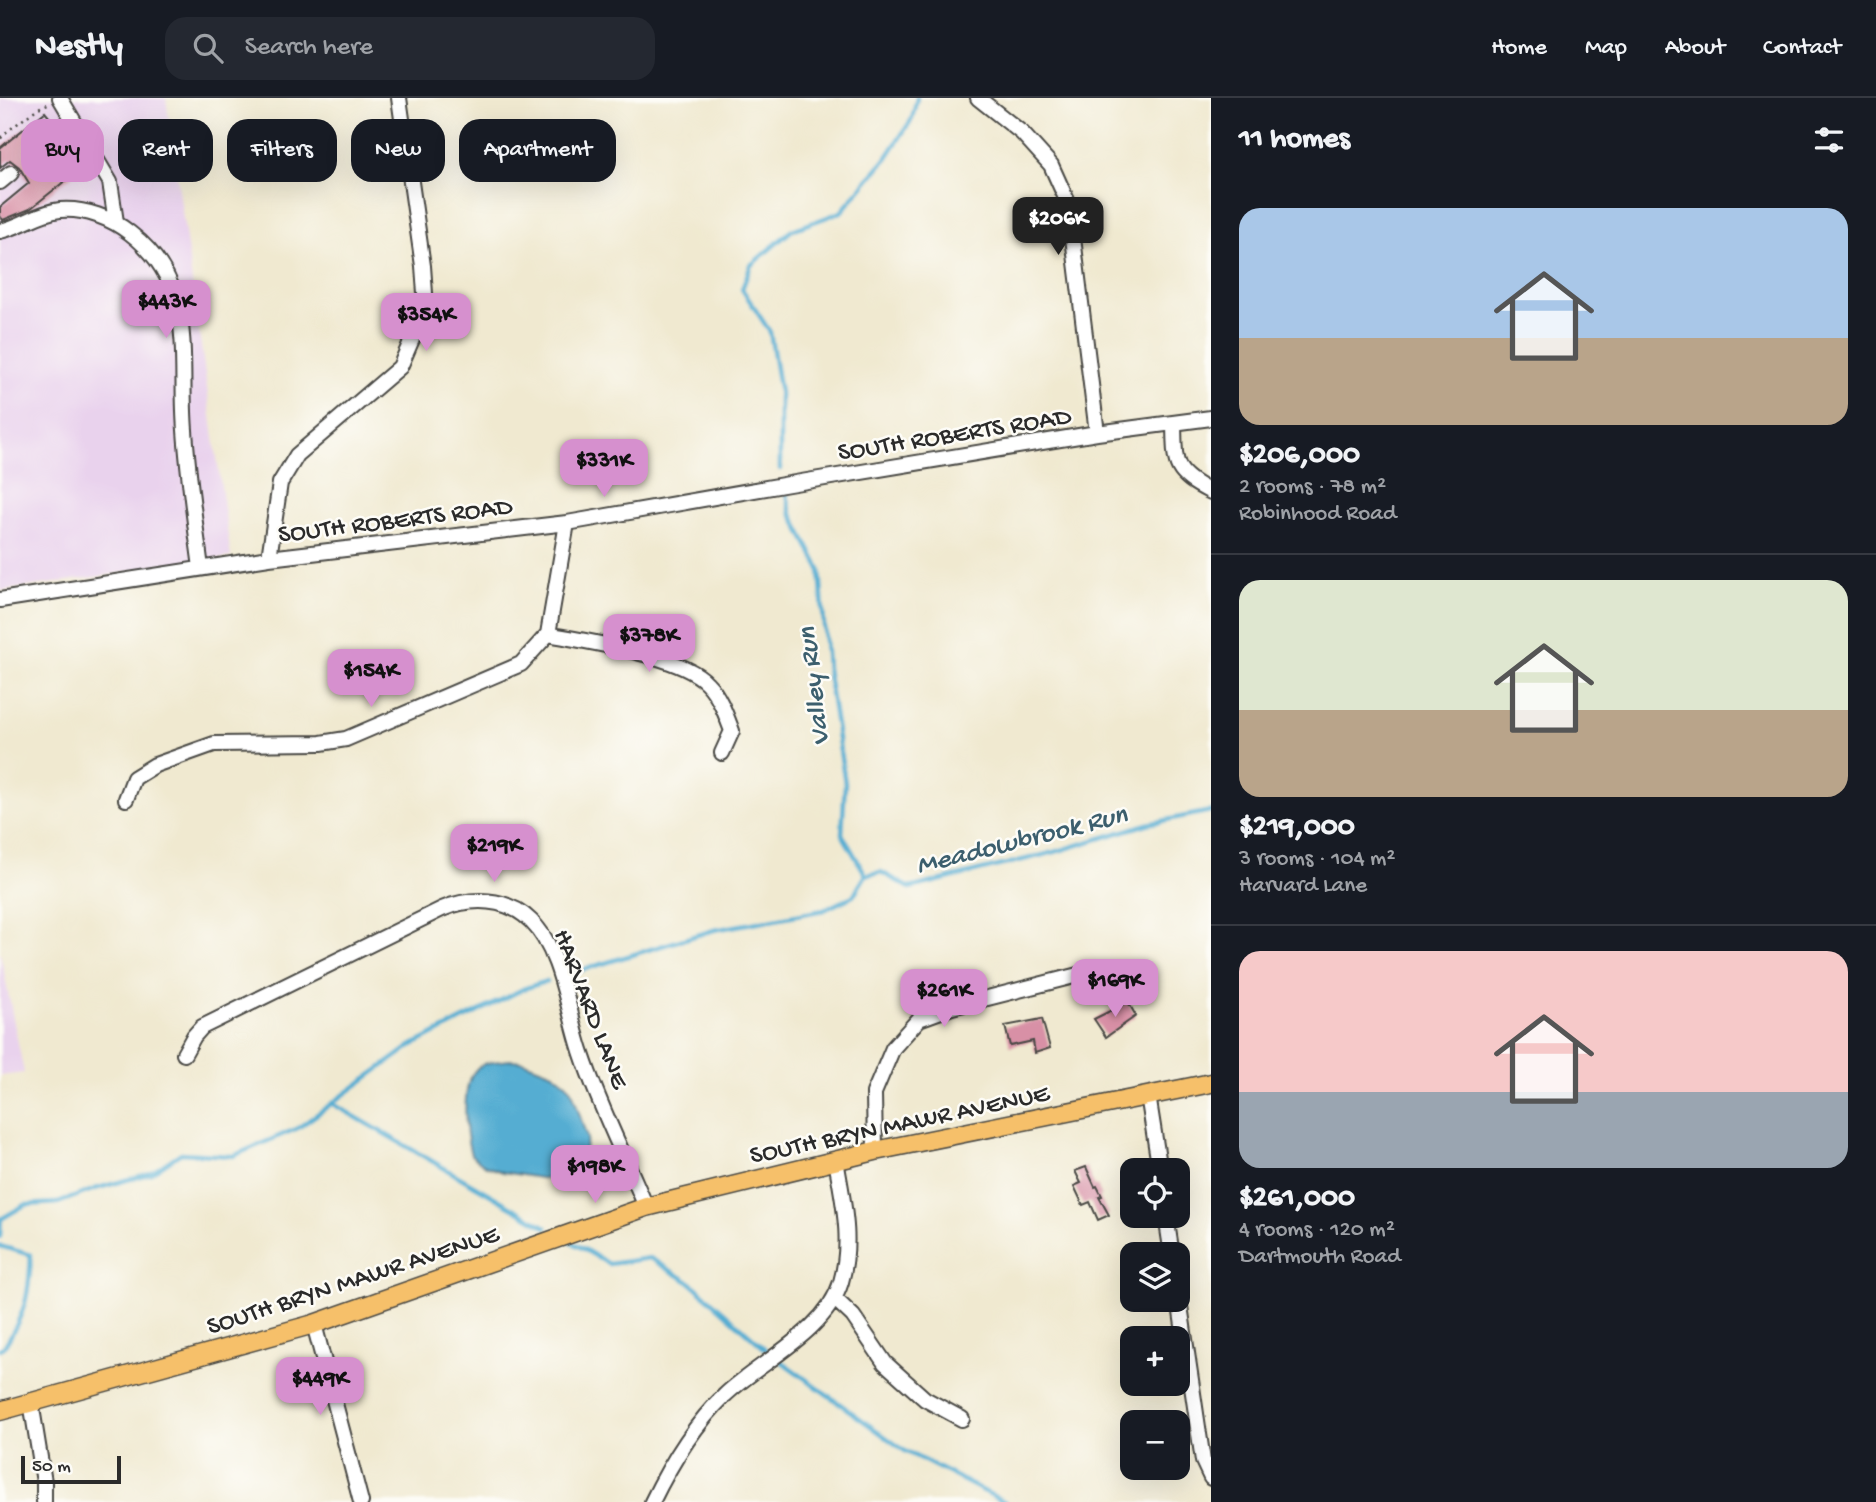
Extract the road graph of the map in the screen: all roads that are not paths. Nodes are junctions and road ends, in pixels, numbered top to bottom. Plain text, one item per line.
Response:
1 (398, 98) edge
2 (978, 98) edge
3 (65, 100) edge
4 (116, 222) junction
5 (0, 231) edge
6 (1211, 418) edge
7 (1174, 423) junction
8 (1097, 433) junction
9 (1211, 492) edge
10 (567, 523) junction
11 (269, 558) junction
12 (201, 568) junction
13 (0, 600) edge
14 (548, 634) junction
15 (722, 753) dead end
16 (126, 799) dead end
17 (1078, 975) dead end
18 (184, 1054) dead end
19 (1211, 1083) edge
20 (1149, 1095) junction
21 (875, 1151) junction
22 (1158, 1158) edge
23 (836, 1160) junction
24 (646, 1207) junction
25 (834, 1298) junction
26 (1181, 1312) edge
27 (314, 1324) junction
28 (32, 1402) junction
29 (0, 1411) edge
30 (962, 1419) dead end
31 (1211, 1478) edge
32 (44, 1502) edge
33 (361, 1502) edge
34 (652, 1502) edge

1 - 11 street
2 - 8 street
3 - 4 street
4 - 5 street
4 - 12 street
6 - 7 street, SOUTH ROBERTS ROAD
7 - 8 street, SOUTH ROBERTS ROAD
7 - 9 street
8 - 10 street, SOUTH ROBERTS ROAD
10 - 11 street, SOUTH ROBERTS ROAD
10 - 14 street
11 - 12 street, SOUTH ROBERTS ROAD
12 - 13 street, SOUTH ROBERTS ROAD
14 - 15 street
14 - 16 street
17 - 21 street
18 - 24 street, HARVARD LANE
19 - 20 main road, SOUTH BRYN MAWR AVENUE
20 - 21 main road, SOUTH BRYN MAWR AVENUE
20 - 22 street
21 - 23 main road, SOUTH BRYN MAWR AVENUE
23 - 24 main road, SOUTH BRYN MAWR AVENUE
23 - 25 street
24 - 27 main road, SOUTH BRYN MAWR AVENUE
25 - 30 street
25 - 34 street
26 - 31 street
27 - 28 main road, SOUTH BRYN MAWR AVENUE
27 - 33 street
28 - 29 main road, SOUTH BRYN MAWR AVENUE
28 - 32 street

